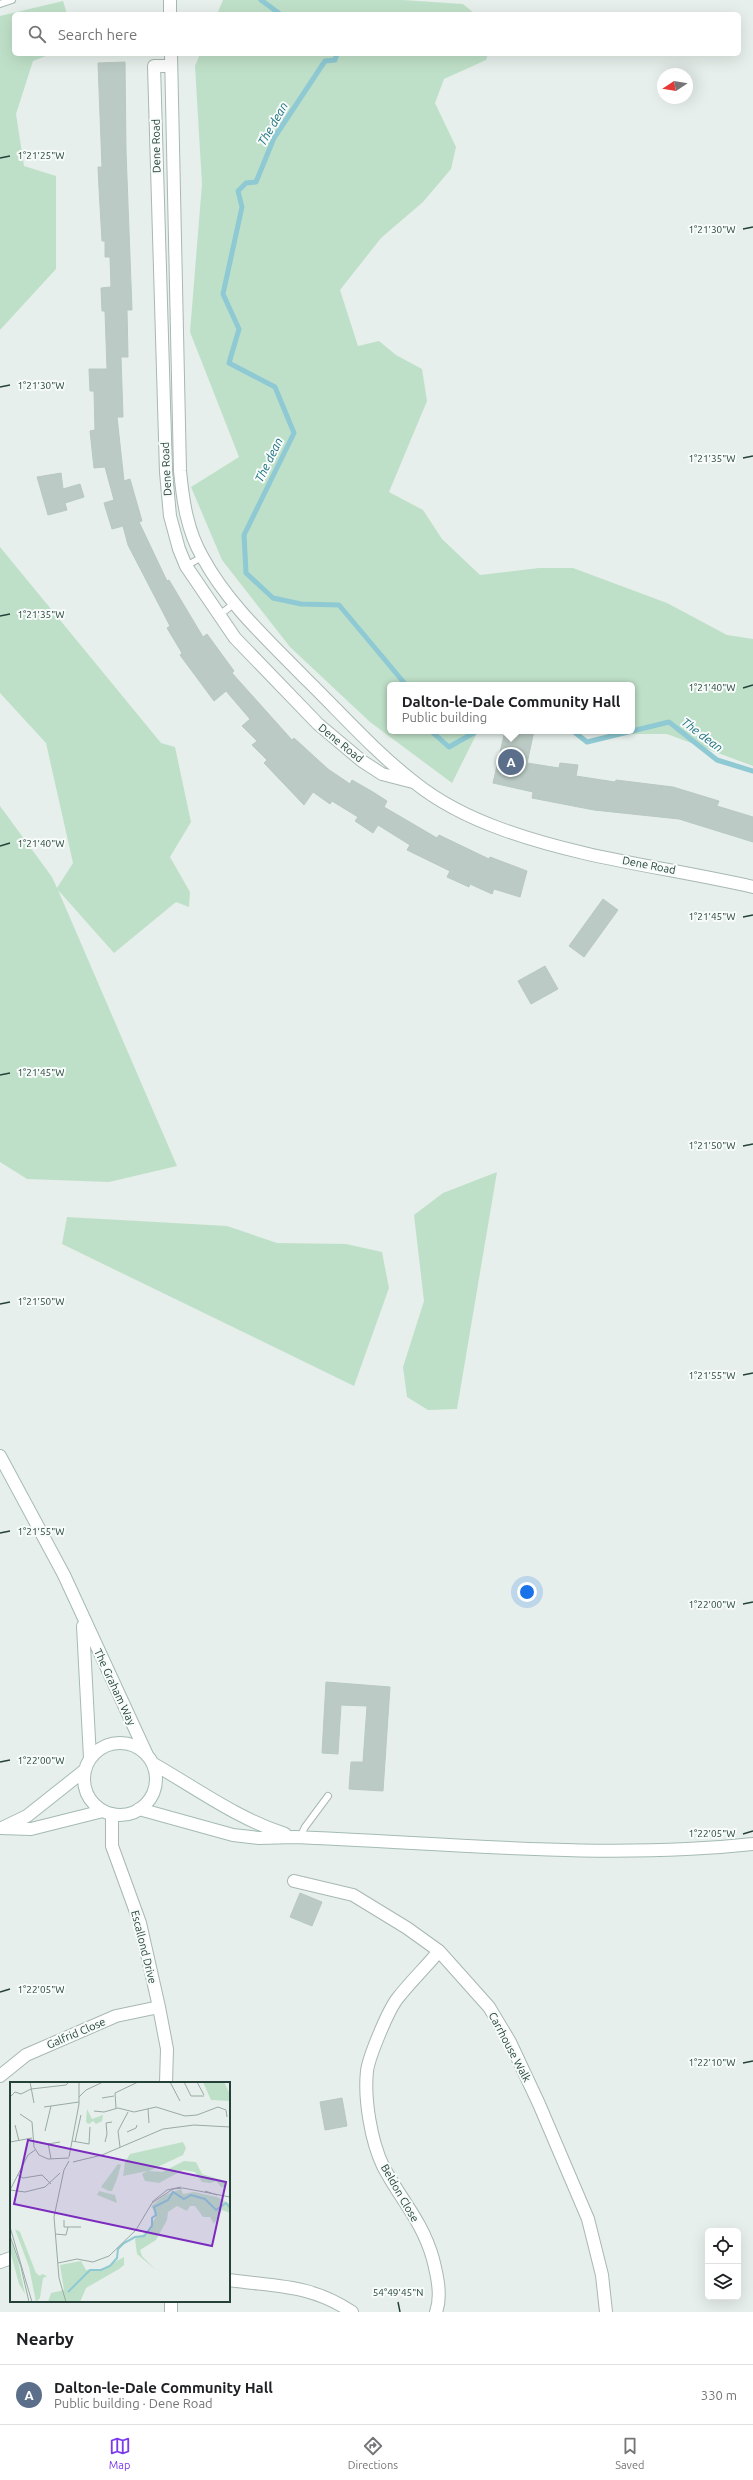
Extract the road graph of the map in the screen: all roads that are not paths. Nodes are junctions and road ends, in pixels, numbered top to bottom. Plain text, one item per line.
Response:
1 (12, 0) edge
2 (170, 0) edge
3 (0, 4) edge
4 (170, 12) edge
5 (171, 60) edge
6 (164, 111) junction
7 (165, 168) junction
8 (158, 228) junction
9 (174, 228) junction
10 (160, 314) junction
11 (175, 314) junction
12 (162, 367) junction
13 (176, 367) junction
14 (163, 417) junction
15 (178, 417) junction
16 (180, 471) junction
17 (166, 472) junction
18 (179, 519) junction
19 (202, 557) junction
20 (186, 566) junction
21 (235, 603) junction
22 (218, 616) junction
23 (414, 783) junction
24 (753, 887) edge
25 (0, 1456) edge
26 (83, 1619) junction
27 (90, 1758) junction
28 (150, 1759) junction
29 (85, 1770) junction
30 (328, 1796) dead end
31 (139, 1809) junction
32 (107, 1812) junction
33 (1, 1828) edge
34 (298, 1837) junction
35 (753, 1844) edge
36 (294, 1882) dead end
37 (440, 1951) junction
38 (159, 2007) junction
39 (0, 2075) edge
40 (166, 2082) edge
41 (10, 2258) edge
42 (0, 2262) edge
43 (230, 2280) edge
44 (352, 2312) edge
45 (436, 2312) edge
46 (606, 2312) edge

1 - 3 lane
2 - 4 street
5 - 6 street, Dene Road
5 - 6 street, Dene Road
6 - 7 street, Dene Road
6 - 7 street, Dene Road
7 - 8 street, Dene Road
7 - 9 street, Dene Road
8 - 9 lane
8 - 10 street, Dene Road
9 - 11 street, Dene Road
10 - 11 lane
10 - 12 street, Dene Road
11 - 13 street, Dene Road
12 - 13 lane
12 - 14 street, Dene Road
13 - 15 street, Dene Road
14 - 15 lane
14 - 17 street, Dene Road
15 - 16 street, Dene Road
16 - 17 lane
16 - 18 street, Dene Road
17 - 18 street, Dene Road
18 - 19 street, Dene Road
18 - 20 street, Dene Road
19 - 20 lane
19 - 21 street, Dene Road
20 - 22 street, Dene Road
21 - 22 lane
21 - 23 street, Dene Road
22 - 23 street, Dene Road
23 - 24 street, Dene Road
25 - 26 street, The Graham Way
26 - 27 street, The Graham Way
26 - 28 street, The Graham Way
27 - 28 street
27 - 29 street
28 - 31 street
28 - 34 street
29 - 32 street
29 - 33 street
30 - 34 lane
31 - 32 street
31 - 34 street
32 - 33 street
32 - 38 street, Escallond Drive
34 - 35 street
36 - 37 street, Carrhouse Walk
37 - 45 street, Beldon Close
37 - 46 street, Carrhouse Walk
38 - 39 street, Galfrid Close
38 - 40 street, Escallond Drive
41 - 42 street
43 - 44 street

